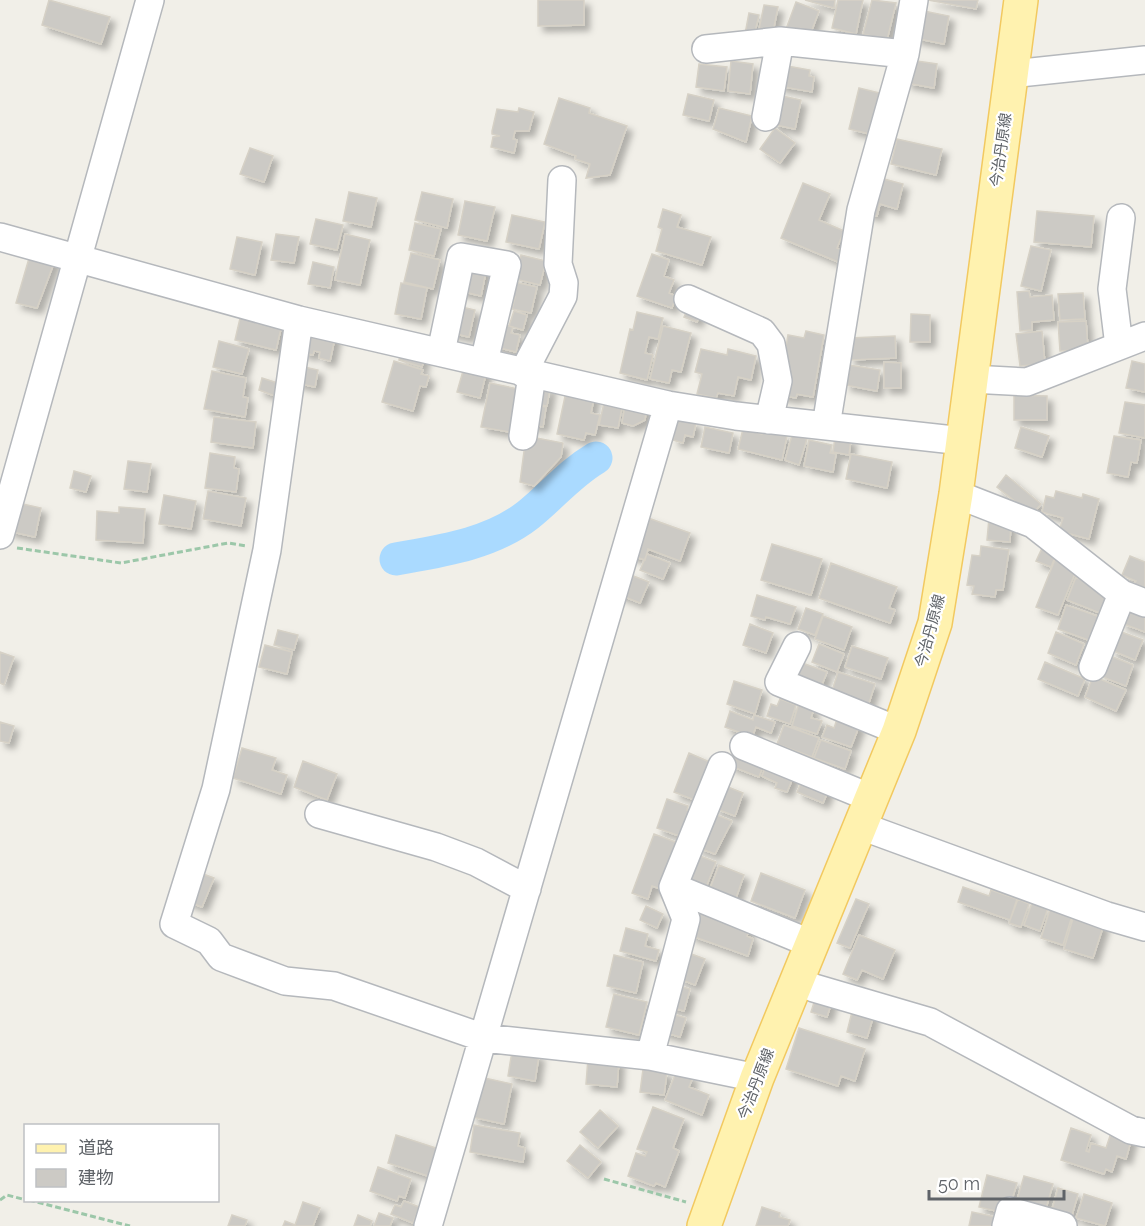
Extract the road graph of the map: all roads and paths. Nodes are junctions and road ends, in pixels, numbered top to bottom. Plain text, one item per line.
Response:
1 (150, 0) edge
2 (914, 0) edge
3 (1021, 0) edge
4 (780, 41) junction
5 (706, 50) dead end
6 (905, 54) junction
7 (1145, 60) edge
8 (1011, 74) junction
9 (766, 117) dead end
10 (562, 180) dead end
11 (1121, 218) dead end
12 (0, 237) edge
13 (80, 257) junction
14 (688, 299) dead end
15 (299, 320) junction
16 (1145, 336) edge
17 (1119, 346) junction
18 (441, 352) junction
19 (484, 362) junction
20 (527, 374) junction
21 (971, 379) junction
22 (668, 405) junction
23 (769, 420) junction
24 (826, 426) junction
25 (523, 436) dead end
26 (963, 441) junction
27 (956, 494) junction
28 (5, 541) edge
29 (267, 550) junction
30 (1134, 598) edge
31 (797, 646) dead end
32 (1093, 667) dead end
33 (899, 731) junction
34 (744, 746) dead end
35 (722, 766) dead end
36 (866, 812) junction
37 (319, 814) dead end
38 (673, 887) junction
39 (527, 889) junction
40 (1145, 927) edge
41 (812, 944) junction
42 (797, 980) junction
43 (484, 1038) junction
44 (650, 1056) junction
45 (757, 1078) junction
46 (1145, 1133) edge
47 (604, 1179) dead end
48 (24, 1199) edge
49 (0, 1200) edge
50 (35, 1202) edge
51 (706, 1217) edge
52 (130, 1226) edge
53 (428, 1226) edge
54 (1006, 1226) edge
55 (1063, 1226) edge

1 - 13 street
2 - 6 street
3 - 8 main road, 今治丹原線
4 - 5 street
4 - 6 street
4 - 9 street
6 - 24 street
7 - 8 street
8 - 21 main road, 今治丹原線
10 - 20 street
11 - 17 street
12 - 13 street
13 - 15 street
13 - 28 street
14 - 23 street
15 - 18 street
15 - 29 street
16 - 17 street
17 - 21 street
18 - 19 street
18 - 19 street
19 - 20 street
20 - 22 street
20 - 25 street
21 - 26 main road, 今治丹原線
22 - 23 street
22 - 39 street
23 - 24 street
24 - 26 street
26 - 27 main road, 今治丹原線
27 - 30 street
27 - 33 main road, 今治丹原線
28 - 29 path
29 - 43 street
30 - 32 street
31 - 33 street
33 - 36 main road, 今治丹原線
34 - 36 street
35 - 38 street
36 - 40 street
36 - 41 main road, 今治丹原線
37 - 39 street
38 - 41 street
38 - 44 street
39 - 43 street
41 - 42 main road, 今治丹原線
42 - 45 main road, 今治丹原線
42 - 46 street
43 - 44 street
43 - 53 street
44 - 45 street
45 - 51 main road, 今治丹原線
47 - 51 path
48 - 49 path
50 - 52 path
54 - 55 street

